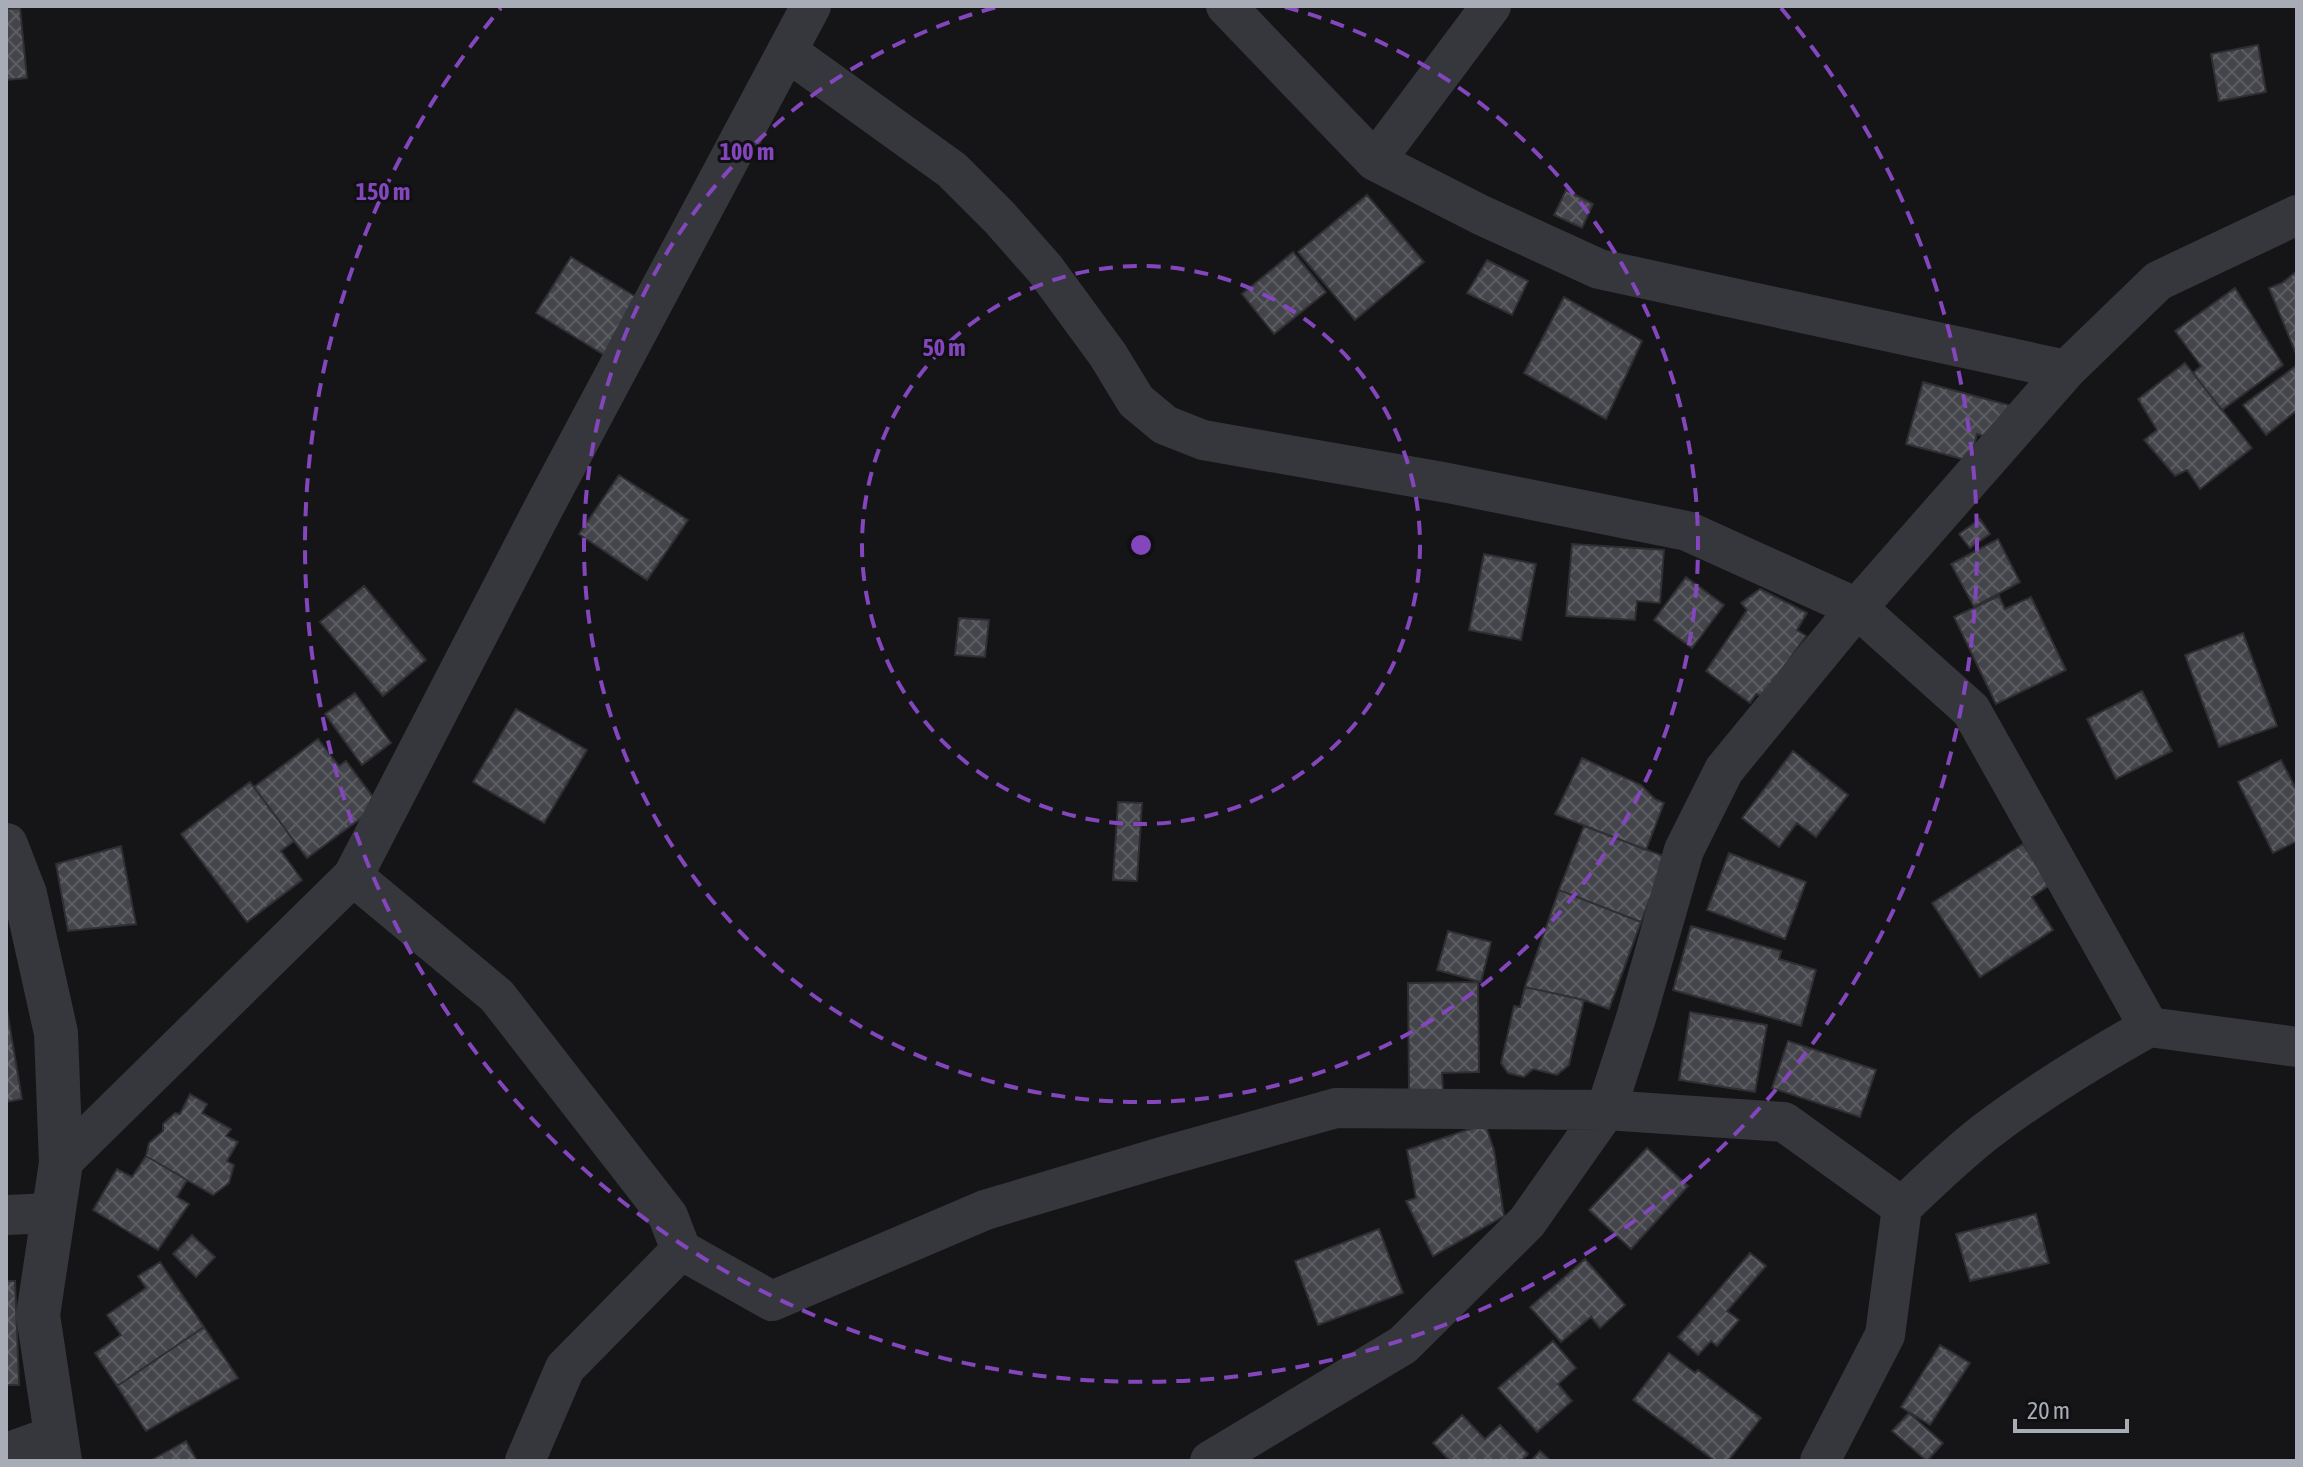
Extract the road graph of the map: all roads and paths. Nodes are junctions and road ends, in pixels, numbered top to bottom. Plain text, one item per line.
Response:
1 (811, 6) edge
2 (1226, 6) edge
3 (1491, 6) edge
4 (788, 52) junction
5 (1375, 161) junction
6 (2297, 215) edge
7 (2066, 370) junction
8 (1857, 608) junction
9 (6, 845) edge
10 (353, 876) junction
11 (2149, 1027) junction
12 (2297, 1047) edge
13 (1606, 1110) junction
14 (61, 1163) junction
15 (1902, 1207) junction
16 (53, 1213) junction
17 (6, 1215) edge
18 (681, 1250) junction
19 (58, 1448) edge
20 (6, 1453) edge
21 (525, 1461) edge
22 (1210, 1461) edge
23 (1820, 1461) edge

1 - 4 street
2 - 5 street
3 - 5 street
4 - 8 street
4 - 10 street
5 - 7 street
6 - 7 street
7 - 8 street
8 - 11 street
8 - 13 street
9 - 14 street
10 - 14 street
10 - 18 street
11 - 12 street
11 - 15 street
13 - 15 street
13 - 18 street
13 - 22 street
14 - 16 street
15 - 23 street
16 - 17 street
16 - 19 street
18 - 21 street
19 - 20 street

